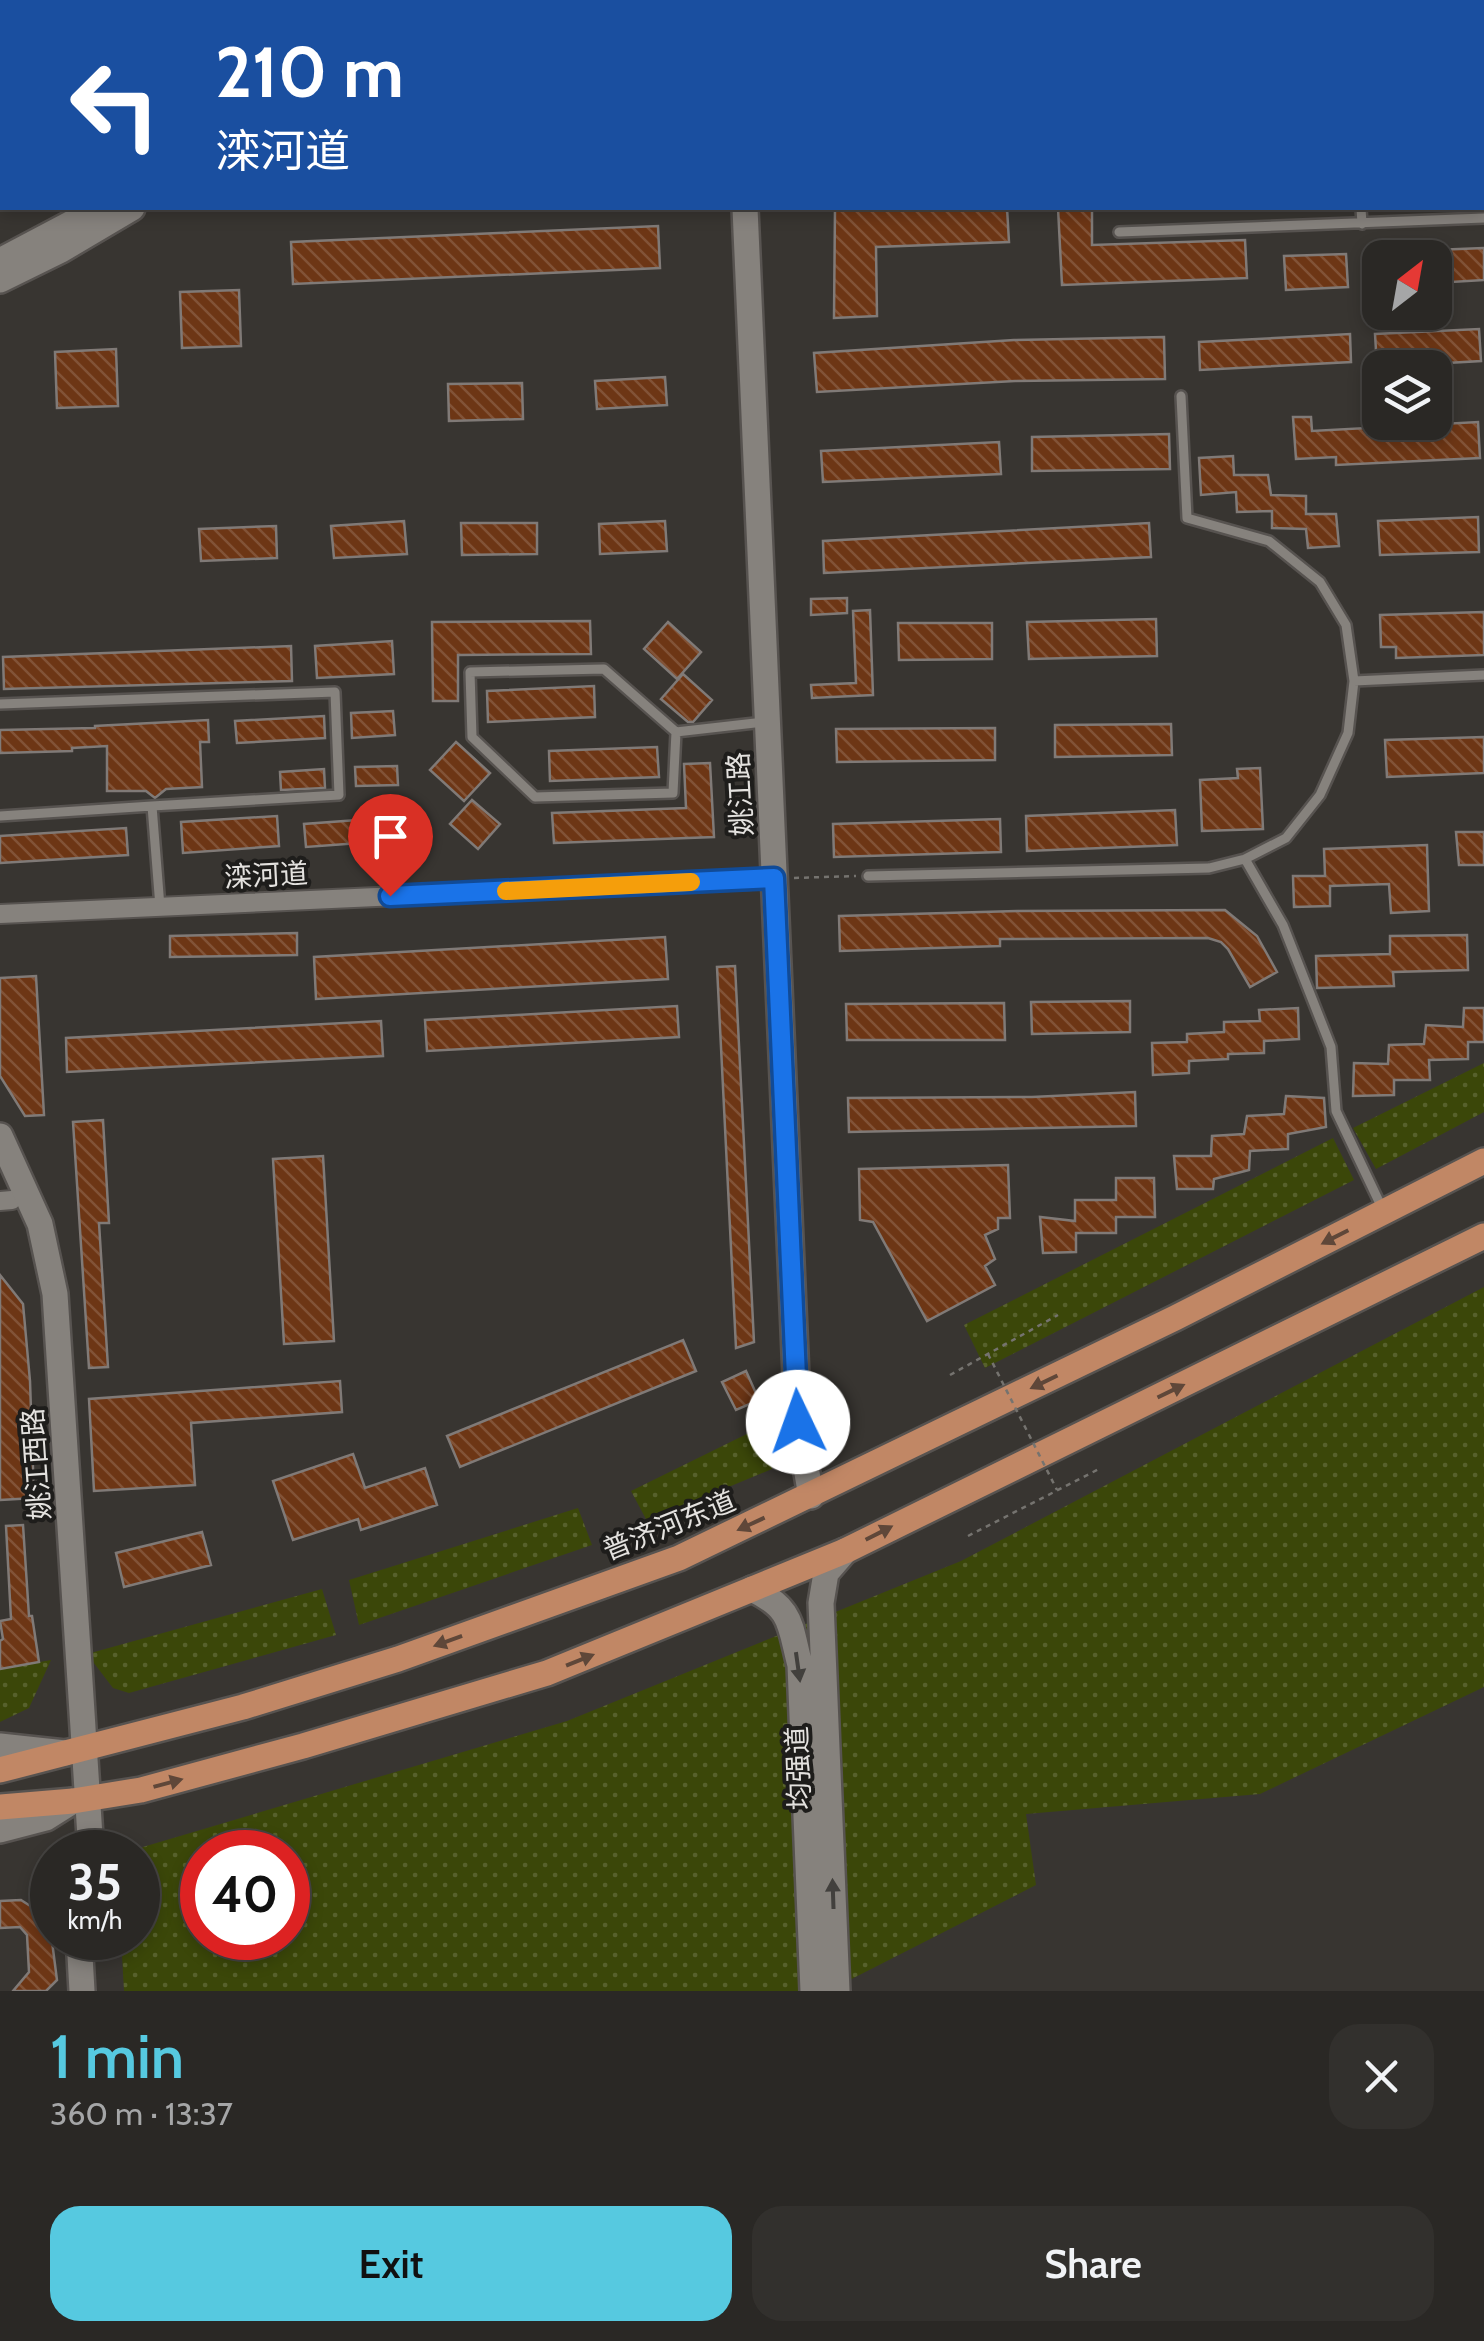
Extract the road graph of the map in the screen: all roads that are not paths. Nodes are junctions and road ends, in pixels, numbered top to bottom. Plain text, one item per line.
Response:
1 (96, 210) edge
2 (129, 210) edge
3 (746, 210) edge
4 (1361, 210) edge
5 (1484, 218) edge
6 (1362, 224) junction
7 (1119, 232) dead end
8 (0, 261) edge
9 (0, 280) edge
10 (1181, 396) dead end
11 (1484, 675) edge
12 (1354, 681) junction
13 (0, 704) edge
14 (767, 722) junction
15 (676, 732) junction
16 (152, 806) junction
17 (0, 816) edge
18 (1245, 859) junction
19 (868, 876) road end
20 (774, 878) junction
21 (160, 907) junction
22 (0, 914) edge
23 (0, 1136) edge
24 (1484, 1161) edge
25 (0, 1173) edge
26 (6, 1200) edge
27 (1384, 1212) junction
28 (1484, 1236) edge
29 (811, 1496) junction
30 (845, 1550) junction
31 (752, 1588) junction
32 (0, 1746) edge
33 (78, 1751) junction
34 (0, 1770) edge
35 (80, 1800) junction
36 (0, 1807) edge
37 (0, 1830) edge
38 (77, 1830) edge
39 (86, 1830) edge
40 (80, 1960) edge
41 (97, 1960) edge
42 (82, 1991) edge
43 (98, 1991) edge
44 (813, 1991) edge
45 (837, 1991) edge

1 - 8 street
2 - 9 street
3 - 14 street, 姚江路
4 - 6 lane
5 - 6 lane
6 - 7 lane
10 - 12 lane
11 - 12 lane
12 - 18 lane
13 - 16 lane
14 - 15 lane
14 - 20 street, 姚江路
15 - 15 lane
16 - 17 lane
16 - 21 lane
18 - 19 lane
18 - 27 lane
20 - 21 street, 滦河道
20 - 29 street, 姚江路
21 - 22 street, 滦河道
23 - 33 street, 姚江西路
24 - 27 main road, 普济河东道
25 - 26 street, 姚江西路
26 - 33 street, 姚江西路
27 -> 29 main road, 普济河东道
30 -> 28 main road
29 -> 33 main road, 普济河东道
30 - 31 main road
45 -> 30 street, 均强道
35 -> 31 main road
31 -> 44 street, 均强道
32 - 33 street
33 - 34 main road, 普济河东道
33 - 35 street
35 - 36 main road
35 - 37 street
35 - 38 street
35 - 39 street
40 - 42 street
41 - 43 street

